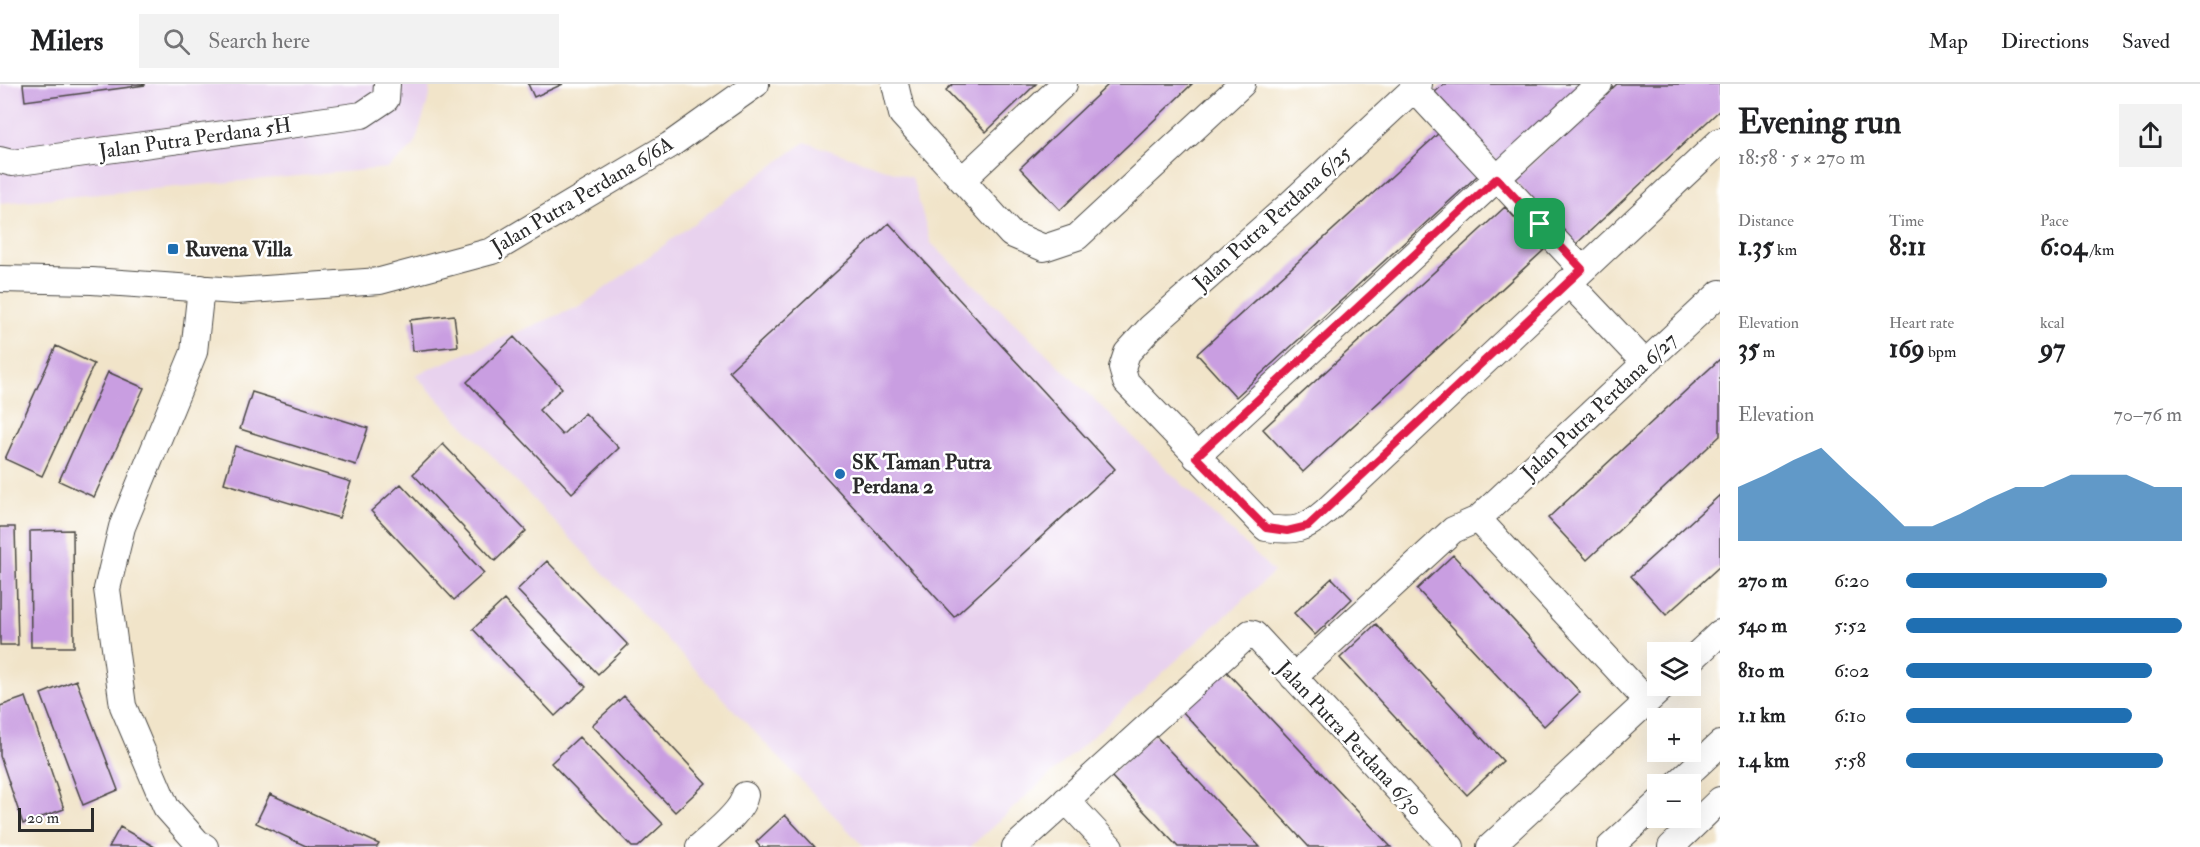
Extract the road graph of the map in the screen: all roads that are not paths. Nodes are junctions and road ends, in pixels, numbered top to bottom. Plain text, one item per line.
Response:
1 (756, 84) edge
2 (896, 84) edge
3 (1064, 84) edge
4 (1242, 84) edge
5 (1599, 84) edge
6 (1416, 86) edge
7 (387, 91) edge
8 (1720, 141) edge
9 (0, 160) edge
10 (1497, 178) junction
11 (962, 180) junction
12 (1575, 276) junction
13 (0, 279) edge
14 (201, 288) junction
15 (1718, 299) edge
16 (1645, 363) junction
17 (1196, 457) junction
18 (1478, 519) junction
19 (1720, 633) edge
20 (1701, 651) edge
21 (1293, 677) junction
22 (1647, 684) edge
23 (1653, 696) edge
24 (1720, 744) edge
25 (1688, 774) edge
26 (745, 795) dead end
27 (1066, 800) junction
28 (1720, 800) edge
29 (1647, 813) edge
30 (205, 847) edge
31 (699, 847) edge
32 (1015, 847) edge
33 (1110, 847) edge
34 (1451, 847) edge
35 (1490, 847) edge
36 (1610, 847) edge
37 (1671, 847) edge

1 - 14 street, Jalan Putra Perdana 6/6A
2 - 11 street
3 - 11 street
4 - 11 street
5 - 10 street
6 - 10 street
6 - 17 street, Jalan Putra Perdana 6/25
7 - 9 street, Jalan Putra Perdana 5H
8 - 12 street
10 - 12 street
10 - 17 street
12 - 16 street
12 - 17 street
13 - 14 street, Jalan Putra Perdana 6/6A
14 - 30 street
15 - 16 street, Jalan Putra Perdana 6/27
16 - 18 street, Jalan Putra Perdana 6/27
18 - 21 street, Jalan Putra Perdana 6/27
18 - 22 street
19 - 20 street
21 - 27 street, Jalan Putra Perdana 6/30
21 - 34 street, Jalan Putra Perdana 6/30
23 - 35 street
24 - 25 street
26 - 31 street
27 - 32 street
27 - 33 street
28 - 37 street
29 - 36 street

